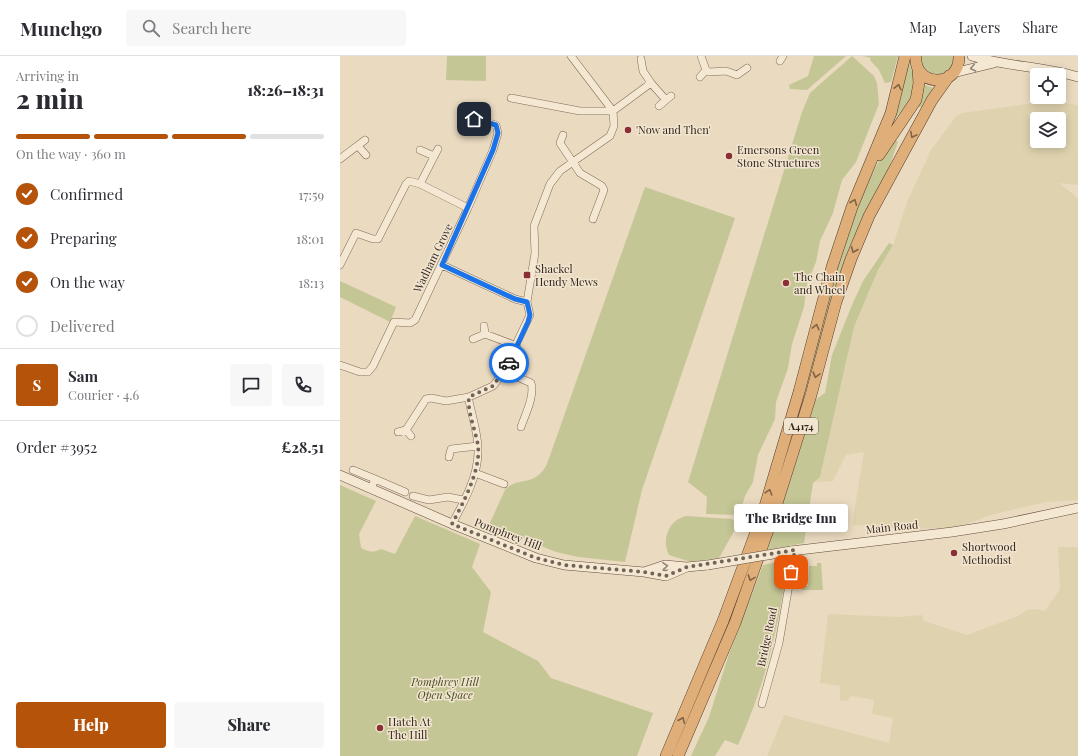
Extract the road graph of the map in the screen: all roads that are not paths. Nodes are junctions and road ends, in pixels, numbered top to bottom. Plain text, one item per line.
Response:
1 (571, 56) edge
2 (701, 56) edge
3 (905, 56) edge
4 (916, 56) edge
5 (959, 56) edge
6 (972, 56) edge
7 (641, 59) dead end
8 (990, 59) edge
9 (747, 68) dead end
10 (706, 70) junction
11 (918, 70) junction
12 (951, 75) junction
13 (700, 77) dead end
14 (1078, 77) edge
15 (650, 83) junction
16 (511, 98) dead end
17 (658, 106) dead end
18 (613, 111) junction
19 (474, 119) dead end
20 (563, 135) dead end
21 (365, 140) dead end
22 (358, 146) junction
23 (438, 149) dead end
24 (420, 150) dead end
25 (366, 155) dead end
26 (434, 156) junction
27 (340, 160) edge
28 (572, 163) junction
29 (865, 176) junction
30 (420, 184) junction
31 (468, 208) junction
32 (593, 218) dead end
33 (340, 265) edge
34 (442, 265) junction
35 (527, 302) junction
36 (484, 326) dead end
37 (485, 334) junction
38 (473, 339) dead end
39 (517, 346) junction
40 (340, 365) edge
41 (504, 371) junction
42 (469, 397) junction
43 (520, 427) dead end
44 (398, 432) dead end
45 (478, 446) junction
46 (449, 457) dead end
47 (353, 470) dead end
48 (475, 473) junction
49 (340, 475) edge
50 (374, 479) junction
51 (504, 484) dead end
52 (371, 489) junction
53 (405, 492) dead end
54 (414, 496) dead end
55 (463, 500) junction
56 (1078, 508) edge
57 (452, 524) junction
58 (793, 550) junction
59 (708, 565) joint
60 (762, 704) dead end
61 (666, 756) edge
62 (678, 756) edge

1 - 18 street
2 - 10 street
29 -> 3 highway
4 - 11 highway
5 - 12 highway
6 - 8 main road
7 - 15 street
8 -> 12 main road
8 - 14 main road
9 - 10 street
10 - 13 street
11 - 12 highway
11 - 29 highway, A4174
12 -> 62 highway, A4174
15 - 17 street
15 - 18 street
16 - 18 street
18 - 28 street
19 - 31 street, Wadham Grove
20 - 28 street
21 - 22 street
22 - 25 street
22 - 27 street
23 - 26 street
24 - 26 street
26 - 30 street
28 - 32 street
28 - 35 street
61 -> 29 highway, A4174
30 - 31 street
30 - 33 street
31 - 34 street, Wadham Grove
34 - 35 street
34 - 40 street, Wadham Grove
35 - 39 street
36 - 37 street
37 - 38 street
37 - 39 street
39 - 41 street
41 - 42 street
41 - 43 street
42 - 44 street
42 - 45 street
45 - 46 street
45 - 48 street
47 - 50 street
48 - 51 street
48 - 55 street
49 - 52 main road, Pomphrey Hill
50 - 52 street
50 - 53 street
52 - 57 main road, Pomphrey Hill
54 - 55 street
55 - 57 street
56 - 58 main road, Main Road
57 - 59 main road, Pomphrey Hill
58 - 59 main road, Main Road, bridge
58 - 60 street, Bridge Road

